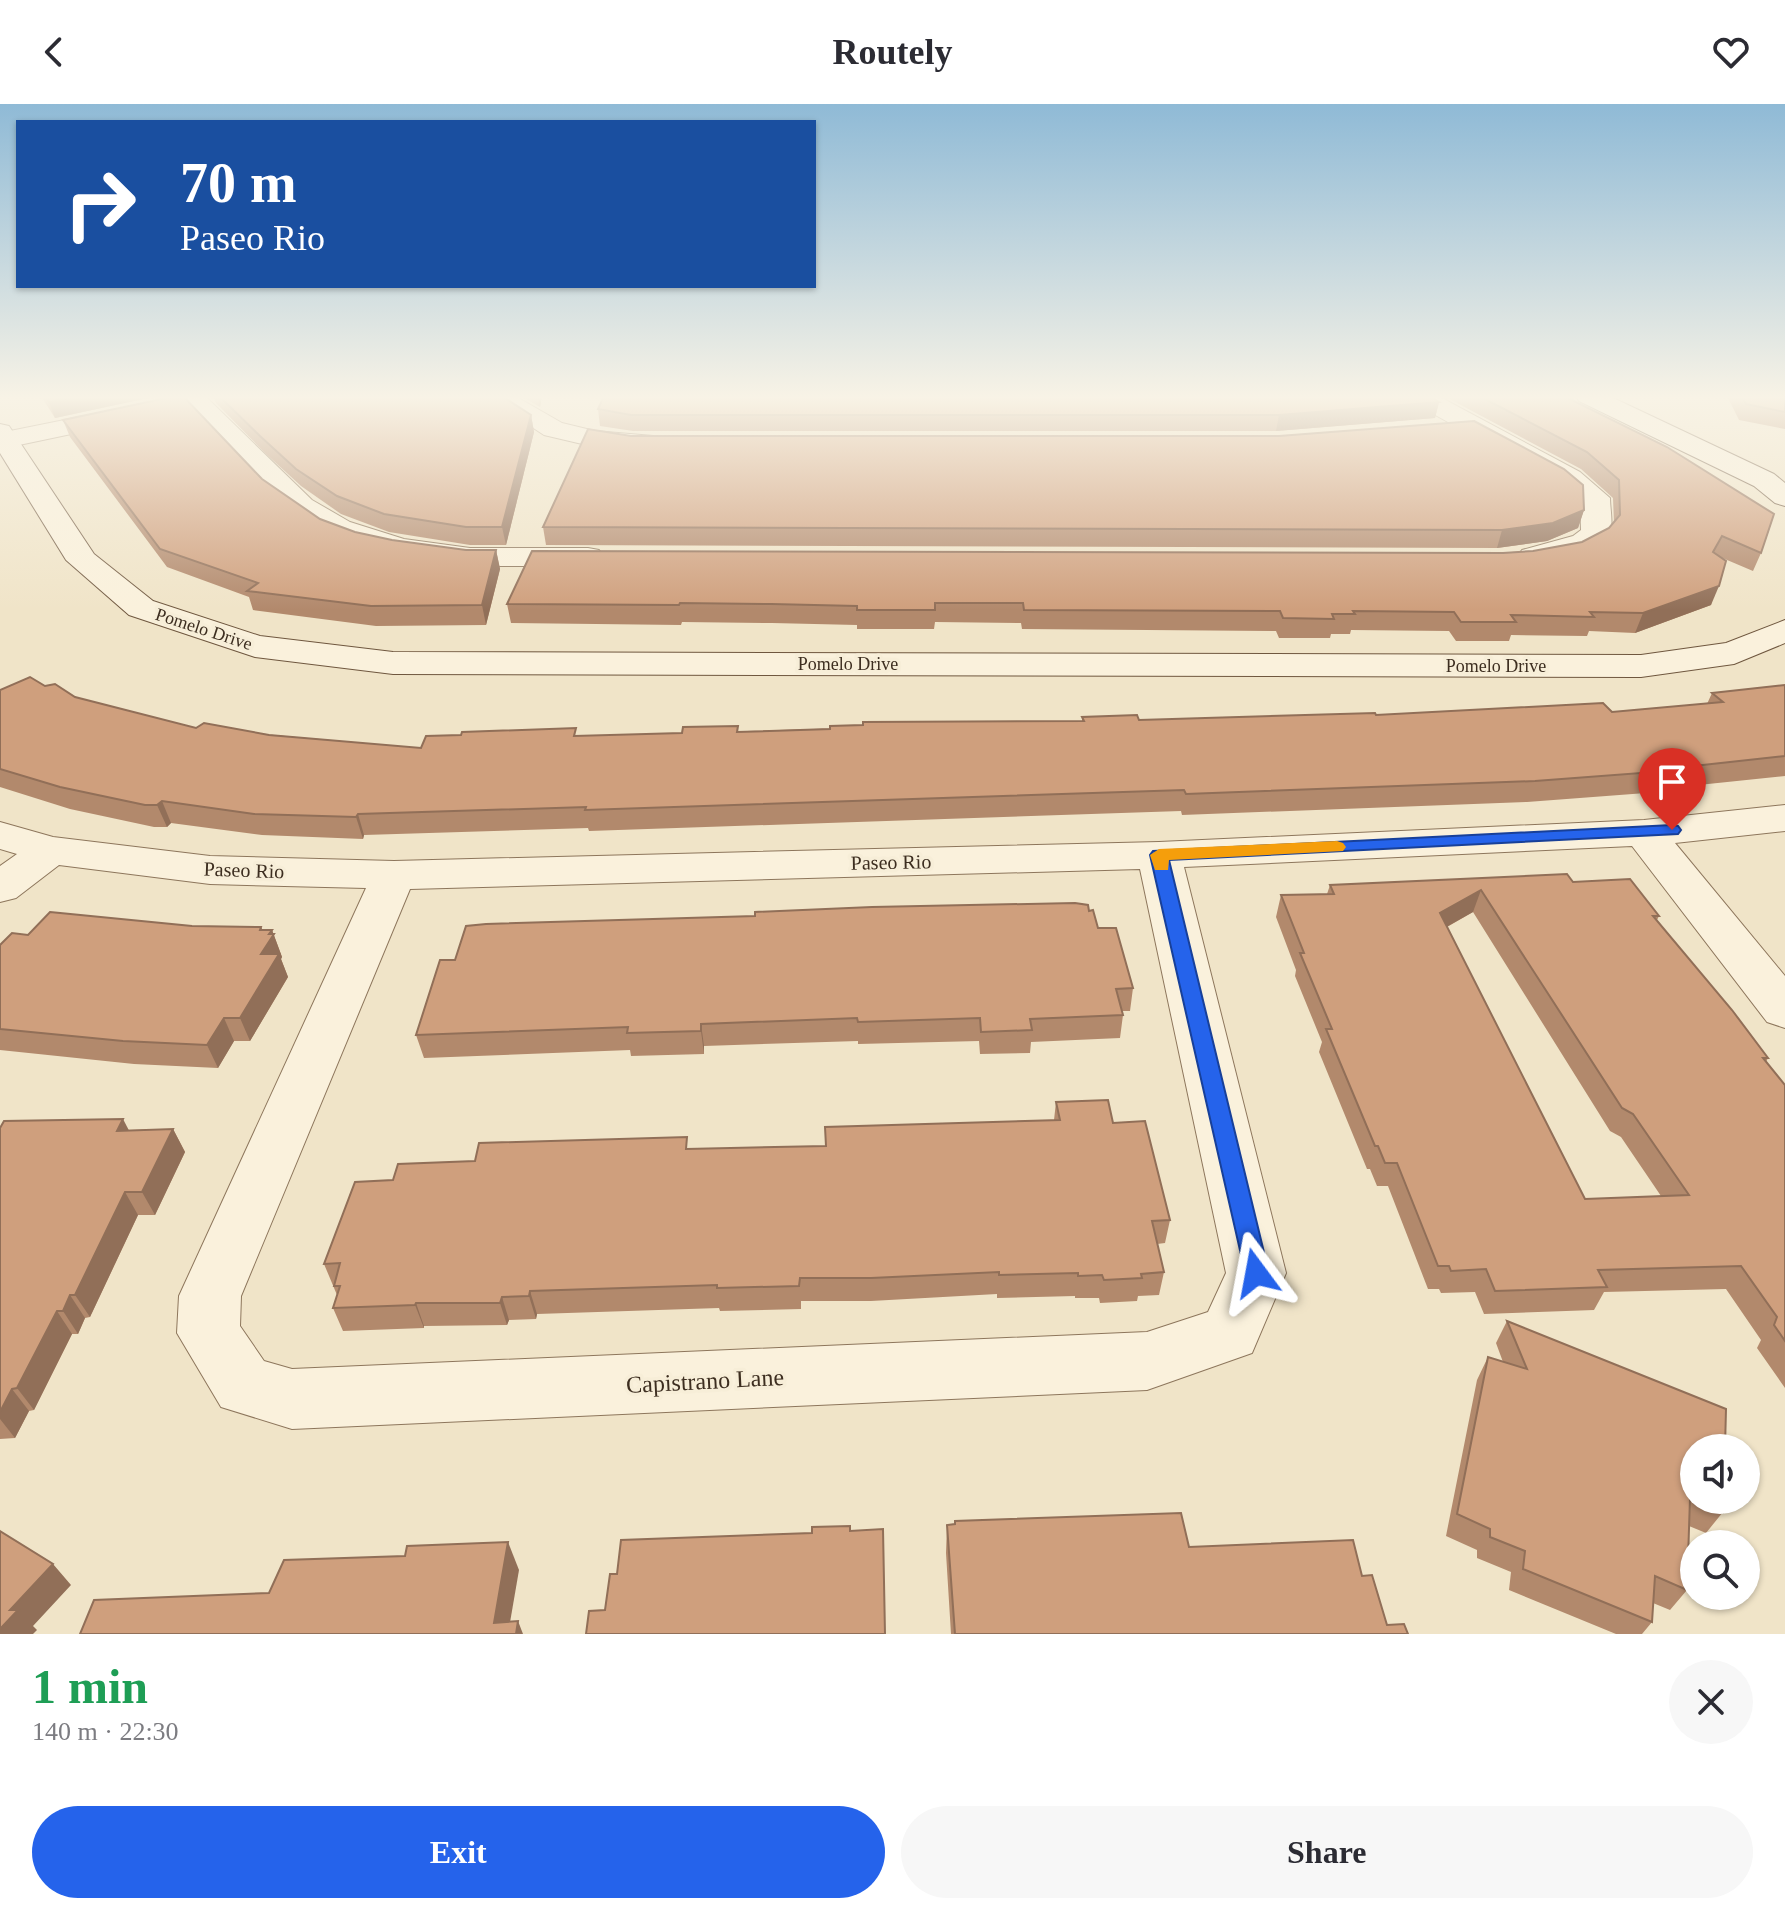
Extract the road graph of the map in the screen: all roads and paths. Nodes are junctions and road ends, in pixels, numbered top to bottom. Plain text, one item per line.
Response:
1 (21, 467) edge
2 (256, 467) edge
3 (1550, 467) edge
4 (1738, 467) edge
5 (1785, 497) edge
6 (612, 557) edge
7 (1509, 559) edge
8 (1785, 630) edge
9 (1785, 818) edge
10 (1644, 833) junction
11 (0, 835) edge
12 (50, 850) junction
13 (1159, 855) junction
14 (394, 875) junction
15 (0, 888) edge
16 (1785, 1010) edge

1 - 8 street, Pomelo Drive
2 - 6 street
3 - 7 street
4 - 5 street
9 - 10 street, Paseo Rio
10 - 13 street, Paseo Rio
10 - 16 street
11 - 12 street, Paseo Rio
12 - 14 street, Paseo Rio
12 - 15 street
13 - 14 street, Paseo Rio
13 - 14 street, Capistrano Lane

